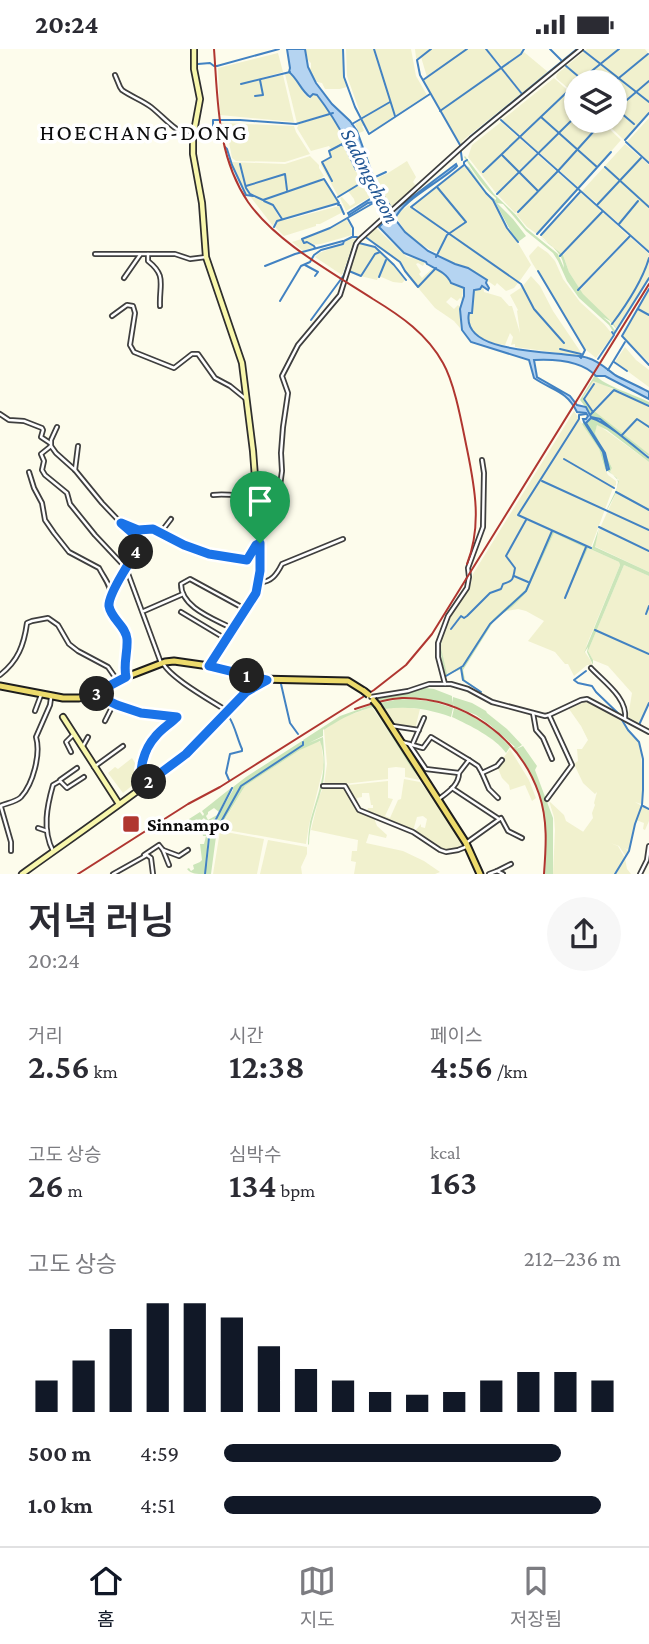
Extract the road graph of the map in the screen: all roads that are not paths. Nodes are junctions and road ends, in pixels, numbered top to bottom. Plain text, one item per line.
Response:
1 (194, 49) edge
2 (581, 49) edge
3 (115, 75) dead end
4 (193, 137) junction
5 (95, 254) dead end
6 (148, 254) junction
7 (140, 255) junction
8 (206, 257) junction
9 (124, 278) dead end
10 (160, 306) dead end
11 (112, 316) dead end
12 (246, 399) junction
13 (0, 414) edge
14 (57, 427) dead end
15 (50, 445) junction
16 (78, 446) dead end
17 (482, 460) dead end
18 (75, 470) junction
19 (29, 472) dead end
20 (213, 495) dead end
21 (258, 499) junction
22 (171, 519) dead end
23 (121, 523) junction
24 (161, 532) junction
25 (343, 539) dead end
26 (260, 543) junction
27 (126, 568) junction
28 (259, 582) junction
29 (183, 594) junction
30 (111, 597) junction
31 (246, 609) junction
32 (143, 612) junction
33 (181, 612) dead end
34 (233, 629) junction
35 (226, 639) junction
36 (162, 663) junction
37 (209, 666) junction
38 (591, 668) dead end
39 (0, 675) edge
40 (126, 677) junction
41 (267, 680) junction
42 (117, 681) junction
43 (445, 684) junction
44 (0, 687) edge
45 (94, 694) junction
46 (41, 695) junction
47 (52, 697) junction
48 (371, 698) junction
49 (114, 703) junction
50 (35, 711) dead end
51 (227, 711) junction
52 (533, 713) junction
53 (549, 715) junction
54 (63, 717) dead end
55 (424, 718) dead end
56 (625, 719) junction
57 (105, 721) dead end
58 (390, 724) junction
59 (419, 730) junction
60 (649, 732) edge
61 (73, 735) junction
62 (88, 737) dead end
63 (402, 742) junction
64 (411, 743) junction
65 (122, 746) dead end
66 (82, 748) junction
67 (71, 752) dead end
68 (552, 759) dead end
69 (469, 760) junction
70 (502, 760) dead end
71 (94, 767) junction
72 (78, 768) dead end
73 (458, 773) junction
74 (482, 773) junction
75 (84, 777) dead end
76 (60, 781) junction
77 (323, 786) dead end
78 (142, 787) junction
79 (452, 789) junction
80 (498, 798) dead end
81 (439, 799) junction
82 (547, 799) dead end
83 (119, 804) junction
84 (0, 806) edge
85 (12, 814) dead end
86 (4, 816) junction
87 (499, 819) junction
88 (38, 828) dead end
89 (47, 831) junction
90 (522, 838) dead end
91 (467, 844) junction
92 (649, 846) edge
93 (163, 850) junction
94 (188, 850) dead end
95 (11, 851) dead end
96 (53, 851) junction
97 (144, 855) junction
98 (512, 864) dead end
99 (169, 865) dead end
100 (497, 871) junction
101 (22, 874) edge
102 (113, 874) edge
103 (153, 874) edge
104 (480, 874) edge
105 (489, 874) edge
106 (503, 874) edge
107 (639, 874) edge

1 - 4 main road
2 - 21 street
3 - 4 street
4 - 8 main road
5 - 7 street
6 - 7 street
6 - 8 street
6 - 10 street
7 - 9 street
8 - 12 main road
11 - 12 street
12 - 21 main road
13 - 15 street
14 - 15 street
15 - 18 street
15 - 27 street
16 - 18 street
17 - 43 street
18 - 23 street
19 - 30 street
20 - 21 street
21 - 26 main road
22 - 24 street
23 - 24 street
23 - 27 street
24 - 26 street
25 - 28 street
26 - 28 main road
27 - 30 street
27 - 32 street
28 - 31 main road
29 - 31 street
29 - 32 street
29 - 34 street
30 - 40 street
31 - 34 main road
32 - 36 street
33 - 35 street
34 - 35 main road
35 - 37 main road
36 - 37 main road
36 - 40 main road
36 - 51 street
37 - 41 main road
38 - 56 street
39 - 42 street
40 - 42 main road
41 - 48 main road
41 - 51 main road
42 - 45 main road
43 - 48 street
43 - 52 street
44 - 46 main road
45 - 47 main road
45 - 49 street
46 - 47 main road
46 - 50 street
47 - 84 street
48 - 58 main road
49 - 57 street
49 - 78 street
51 - 78 main road
52 - 53 street
52 - 68 street
53 - 56 street
53 - 82 street
54 - 61 main road
55 - 59 street
56 - 60 street
58 - 59 street
58 - 63 main road
59 - 64 street
61 - 66 main road
61 - 67 street
62 - 66 street
63 - 64 street
63 - 81 main road
64 - 69 street
64 - 73 street
65 - 71 street
66 - 71 main road
69 - 73 street
69 - 74 street
70 - 74 street
71 - 83 main road
72 - 76 street
73 - 79 street
74 - 80 street
75 - 76 street
76 - 89 street
77 - 91 street
78 - 83 main road
79 - 81 street
79 - 87 street
81 - 91 main road
83 - 96 main road
84 - 86 street
85 - 86 street
86 - 95 street
87 - 90 street
87 - 91 street
88 - 89 street
89 - 96 street
91 - 104 main road
92 - 107 street
93 - 94 street
93 - 97 street
93 - 99 street
96 - 101 main road
97 - 102 street
97 - 103 street
98 - 100 street
100 - 105 street
100 - 106 street

